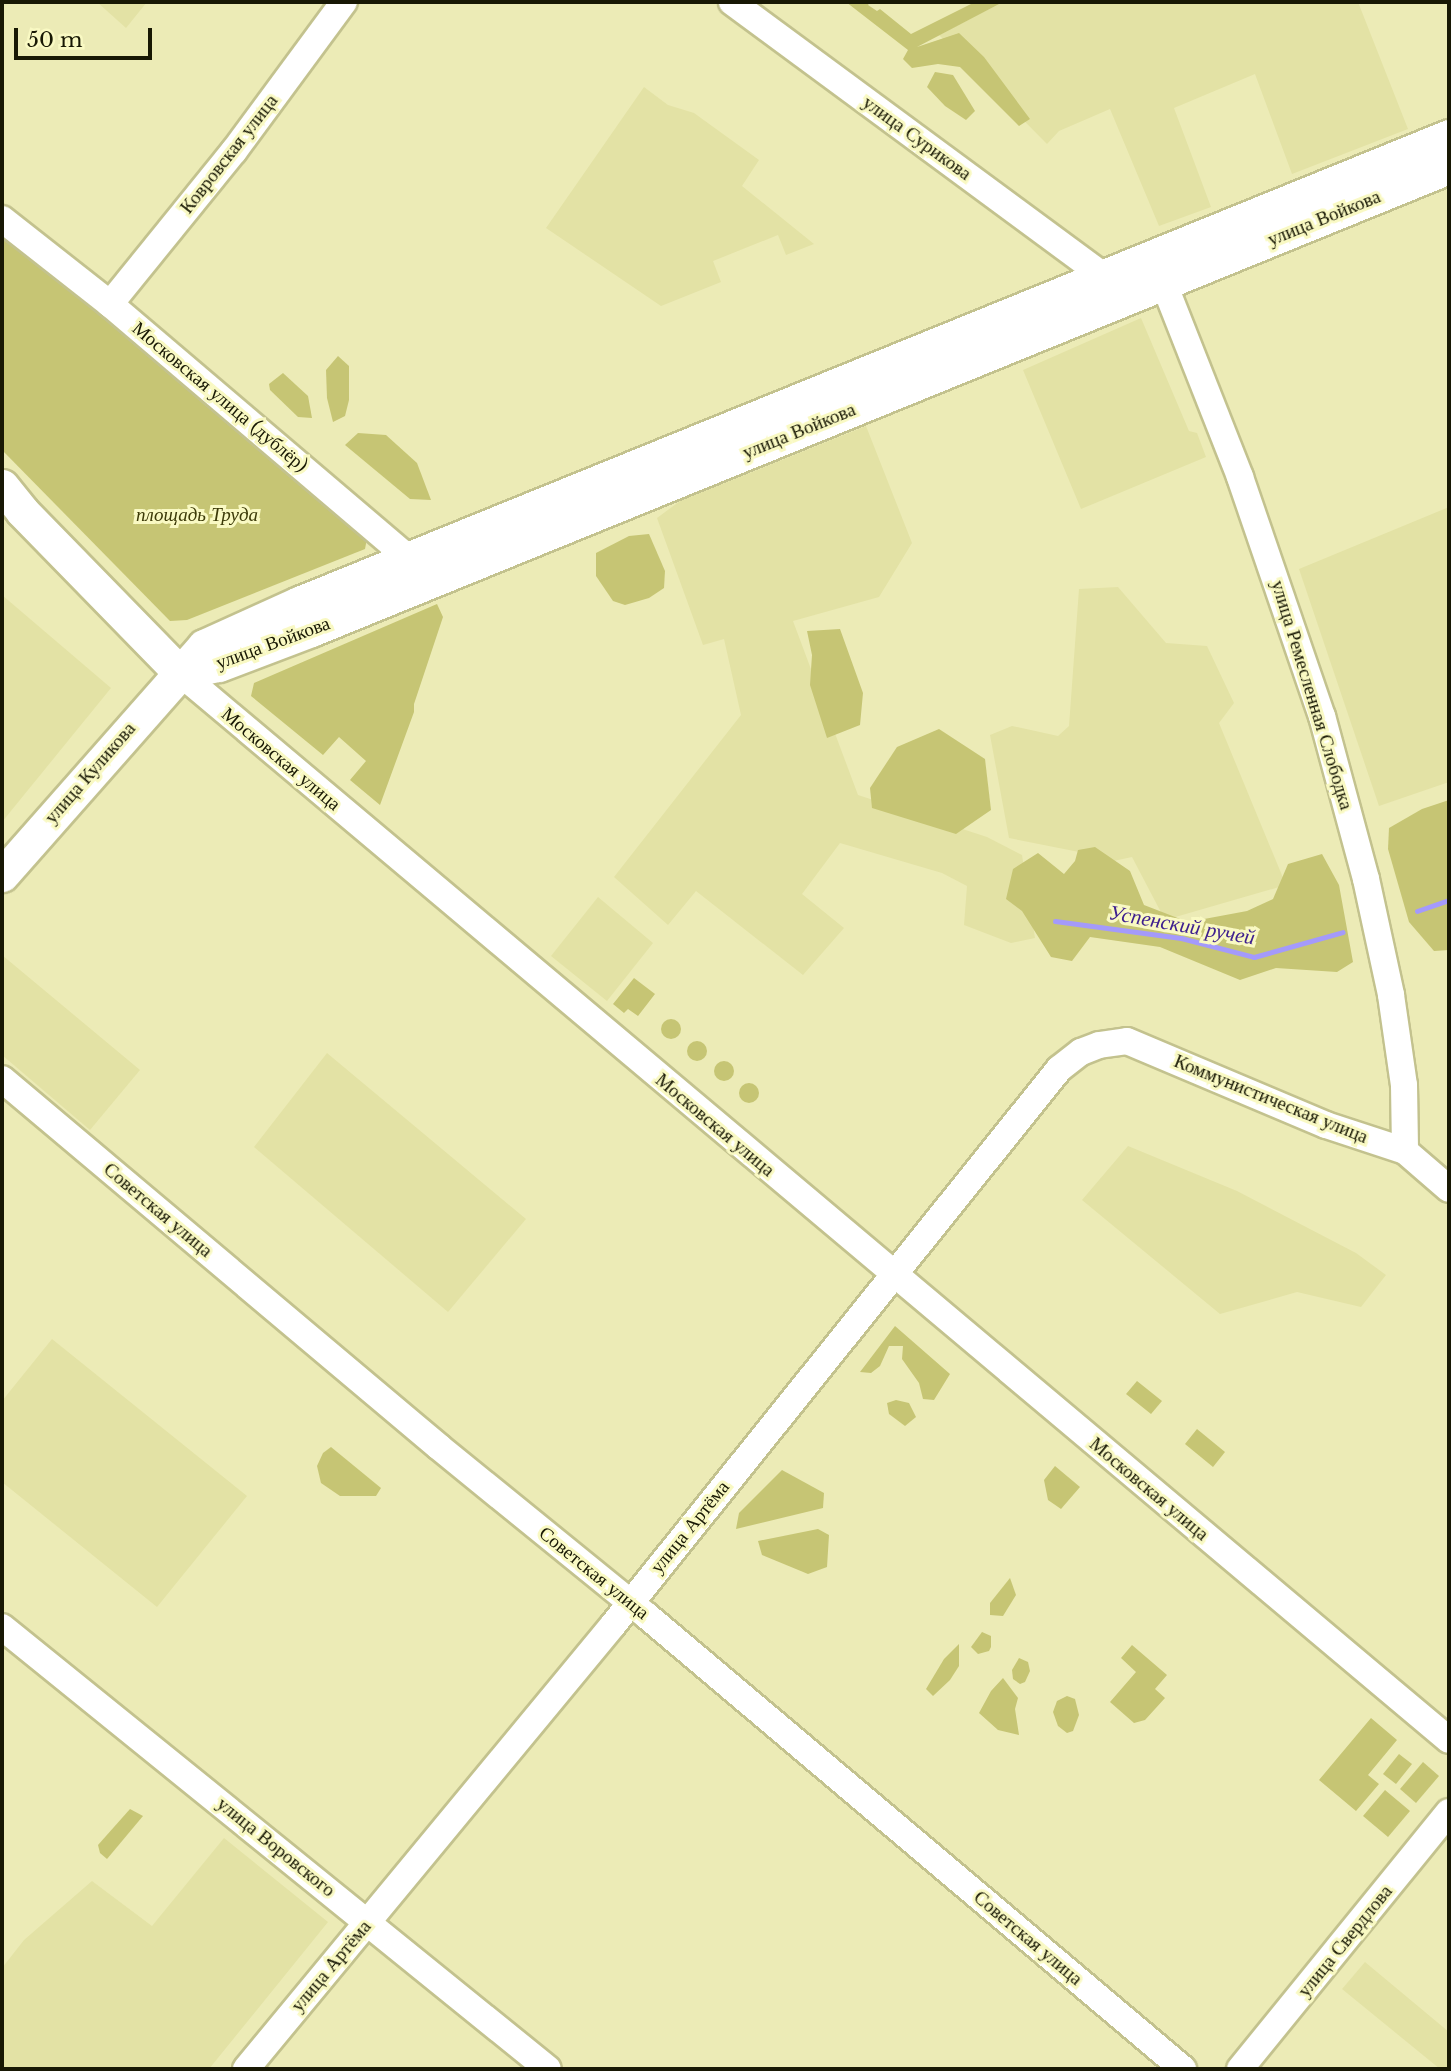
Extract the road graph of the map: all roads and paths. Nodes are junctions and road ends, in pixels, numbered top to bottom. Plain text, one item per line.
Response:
1 (344, 2) edge
2 (732, 2) edge
3 (1449, 136) edge
4 (1449, 167) edge
5 (2, 219) edge
6 (1158, 268) junction
7 (1102, 275) junction
8 (110, 304) junction
9 (2, 486) edge
10 (409, 559) junction
11 (435, 580) junction
12 (180, 673) junction
13 (2, 875) edge
14 (1081, 1052) joint
15 (2, 1079) edge
16 (1405, 1151) junction
17 (1449, 1189) edge
18 (893, 1275) junction
19 (629, 1602) junction
20 (2, 1627) edge
21 (1449, 1740) edge
22 (1449, 1812) edge
23 (368, 1922) junction
24 (246, 2069) edge
25 (548, 2069) edge
26 (1184, 2069) edge
27 (1240, 2069) edge

1 - 8 street, Ковровская улица
2 - 7 street, улица Сурикова
3 - 6 main road, улица Войкова
4 - 6 main road, улица Войкова
5 - 8 street, Московская улица (дублёр)
6 - 7 main road, улица Войкова
6 - 11 main road, улица Войкова
6 - 16 street, улица Ремесленная Слободка
7 - 10 main road, улица Войкова
8 - 10 street, Московская улица (дублёр)
9 - 12 main road, Московская улица
10 - 11 street, Московская улица (дублёр)
10 - 12 main road, улица Войкова
11 - 12 main road, улица Войкова
12 - 13 main road, улица Куликова
12 - 18 street, Московская улица
14 - 16 street, Коммунистическая улица
14 - 18 street, улица Артёма
15 - 19 street, Советская улица
16 - 17 street, Коммунистическая улица
18 - 19 street, улица Артёма
18 - 21 street, Московская улица
19 - 23 street, улица Артёма
19 - 26 street, Советская улица
20 - 23 street, улица Воровского
22 - 27 street, улица Свердлова
23 - 24 street, улица Артёма
23 - 25 street, улица Воровского

